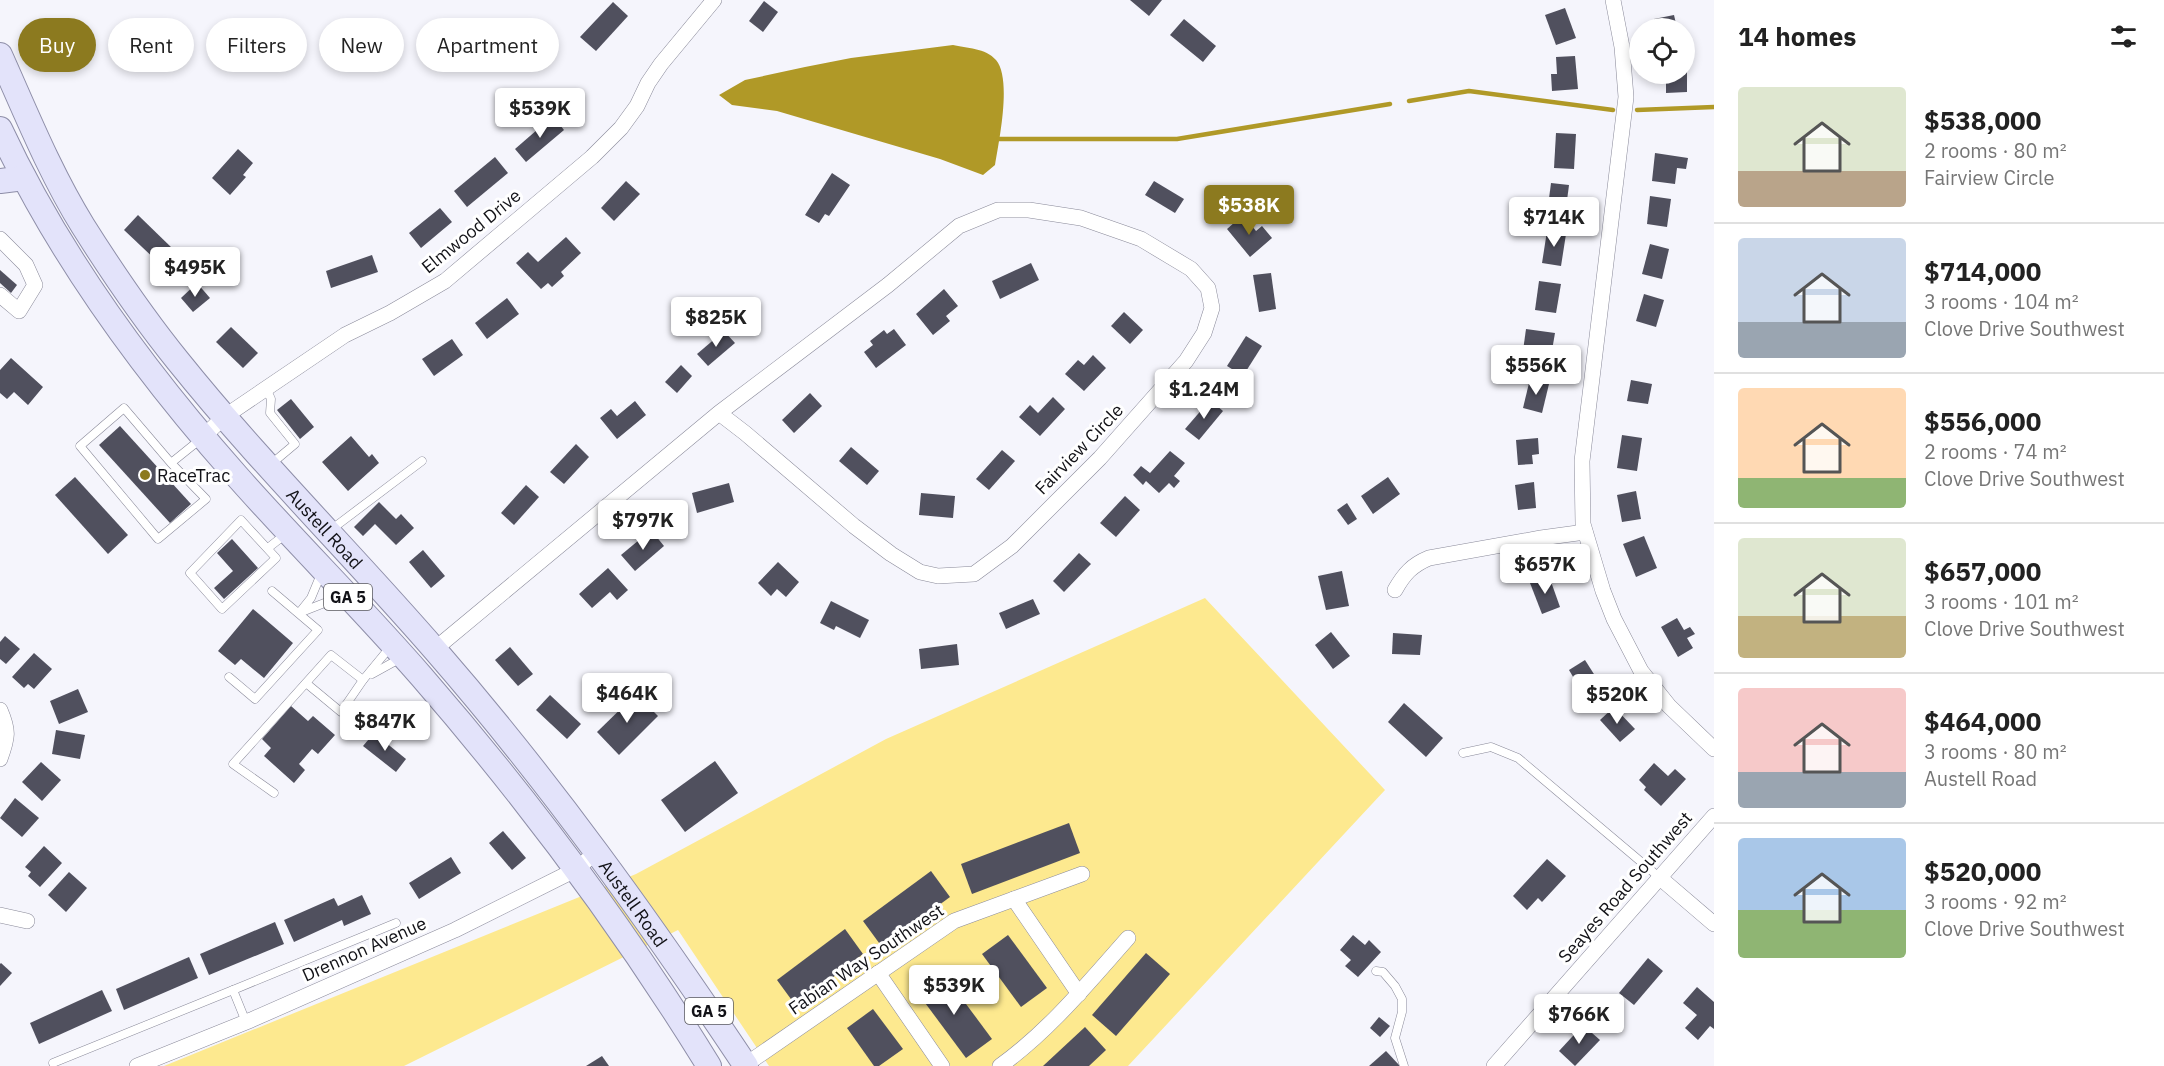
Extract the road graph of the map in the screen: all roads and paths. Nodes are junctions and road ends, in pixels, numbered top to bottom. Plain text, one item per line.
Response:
1 (714, 0) edge
2 (1613, 0) edge
3 (0, 56) edge
4 (0, 129) edge
5 (24, 178) junction
6 (0, 181) edge
7 (0, 239) edge
8 (0, 295) edge
9 (266, 388) junction
10 (719, 413) junction
11 (224, 417) junction
12 (203, 437) junction
13 (422, 461) dead end
14 (171, 463) junction
15 (269, 466) junction
16 (328, 531) junction
17 (288, 532) junction
18 (1585, 532) junction
19 (268, 548) junction
20 (322, 570) junction
21 (1395, 590) dead end
22 (273, 591) dead end
23 (349, 598) junction
24 (299, 613) junction
25 (435, 650) junction
26 (398, 651) junction
27 (229, 677) dead end
28 (363, 680) junction
29 (306, 683) junction
30 (0, 710) edge
31 (1714, 749) edge
32 (1463, 753) dead end
33 (0, 759) edge
34 (274, 793) dead end
35 (1714, 816) edge
36 (604, 860) junction
37 (1082, 874) dead end
38 (581, 875) junction
39 (1659, 877) junction
40 (1014, 899) junction
41 (0, 915) edge
42 (27, 921) dead end
43 (396, 923) dead end
44 (1714, 924) edge
45 (1128, 938) dead end
46 (1376, 971) dead end
47 (878, 973) junction
48 (233, 990) junction
49 (1079, 994) junction
50 (246, 1022) junction
51 (53, 1063) dead end
52 (746, 1065) edge
53 (137, 1066) edge
54 (709, 1066) edge
55 (942, 1066) edge
56 (1000, 1066) edge
57 (1404, 1066) edge
58 (1494, 1066) edge

1 - 9 street, Elmwood Drive
2 - 18 street
3 - 11 main road, Austell Road / GA 5
4 - 5 main road, Austell Road / GA 5
5 - 6 main road
5 - 12 main road, Austell Road / GA 5
7 - 8 street
9 - 11 street, Elmwood Drive
9 - 15 lane
10 - 10 street, Fairview Circle
10 - 25 street, Fairview Circle
11 - 12 street, Elmwood Drive
11 - 15 main road, Austell Road / GA 5
12 - 14 lane
12 - 17 main road, Austell Road / GA 5
13 - 16 lane
14 - 14 lane
15 - 16 main road, Austell Road / GA 5
16 - 25 main road, Austell Road / GA 5
17 - 19 lane
17 - 20 main road, Austell Road / GA 5
18 - 21 street
18 - 31 street
19 - 19 lane
20 - 23 main road, Austell Road / GA 5
20 - 24 lane
22 - 24 lane
23 - 24 lane
23 - 26 main road, Austell Road / GA 5
24 - 27 lane
25 - 36 main road, Austell Road / GA 5
26 - 28 lane
26 - 28 lane
26 - 38 main road, Austell Road / GA 5
28 - 29 lane
28 - 29 lane
29 - 34 lane
30 - 33 street
32 - 39 lane
35 - 39 street, Seayes Road Southwest
36 - 38 street, Drennon Avenue
36 - 52 main road, Austell Road / GA 5
37 - 40 street, Fabian Way Southwest
38 - 50 street, Drennon Avenue
38 - 54 main road, Austell Road / GA 5
39 - 44 street
39 - 58 street, Seayes Road Southwest
40 - 47 street, Fabian Way Southwest
40 - 49 street
41 - 42 street
43 - 48 lane
45 - 49 street
46 - 57 lane
47 - 52 street, Fabian Way Southwest
47 - 55 street
48 - 50 lane
48 - 51 lane
49 - 56 street
50 - 53 street, Drennon Avenue

